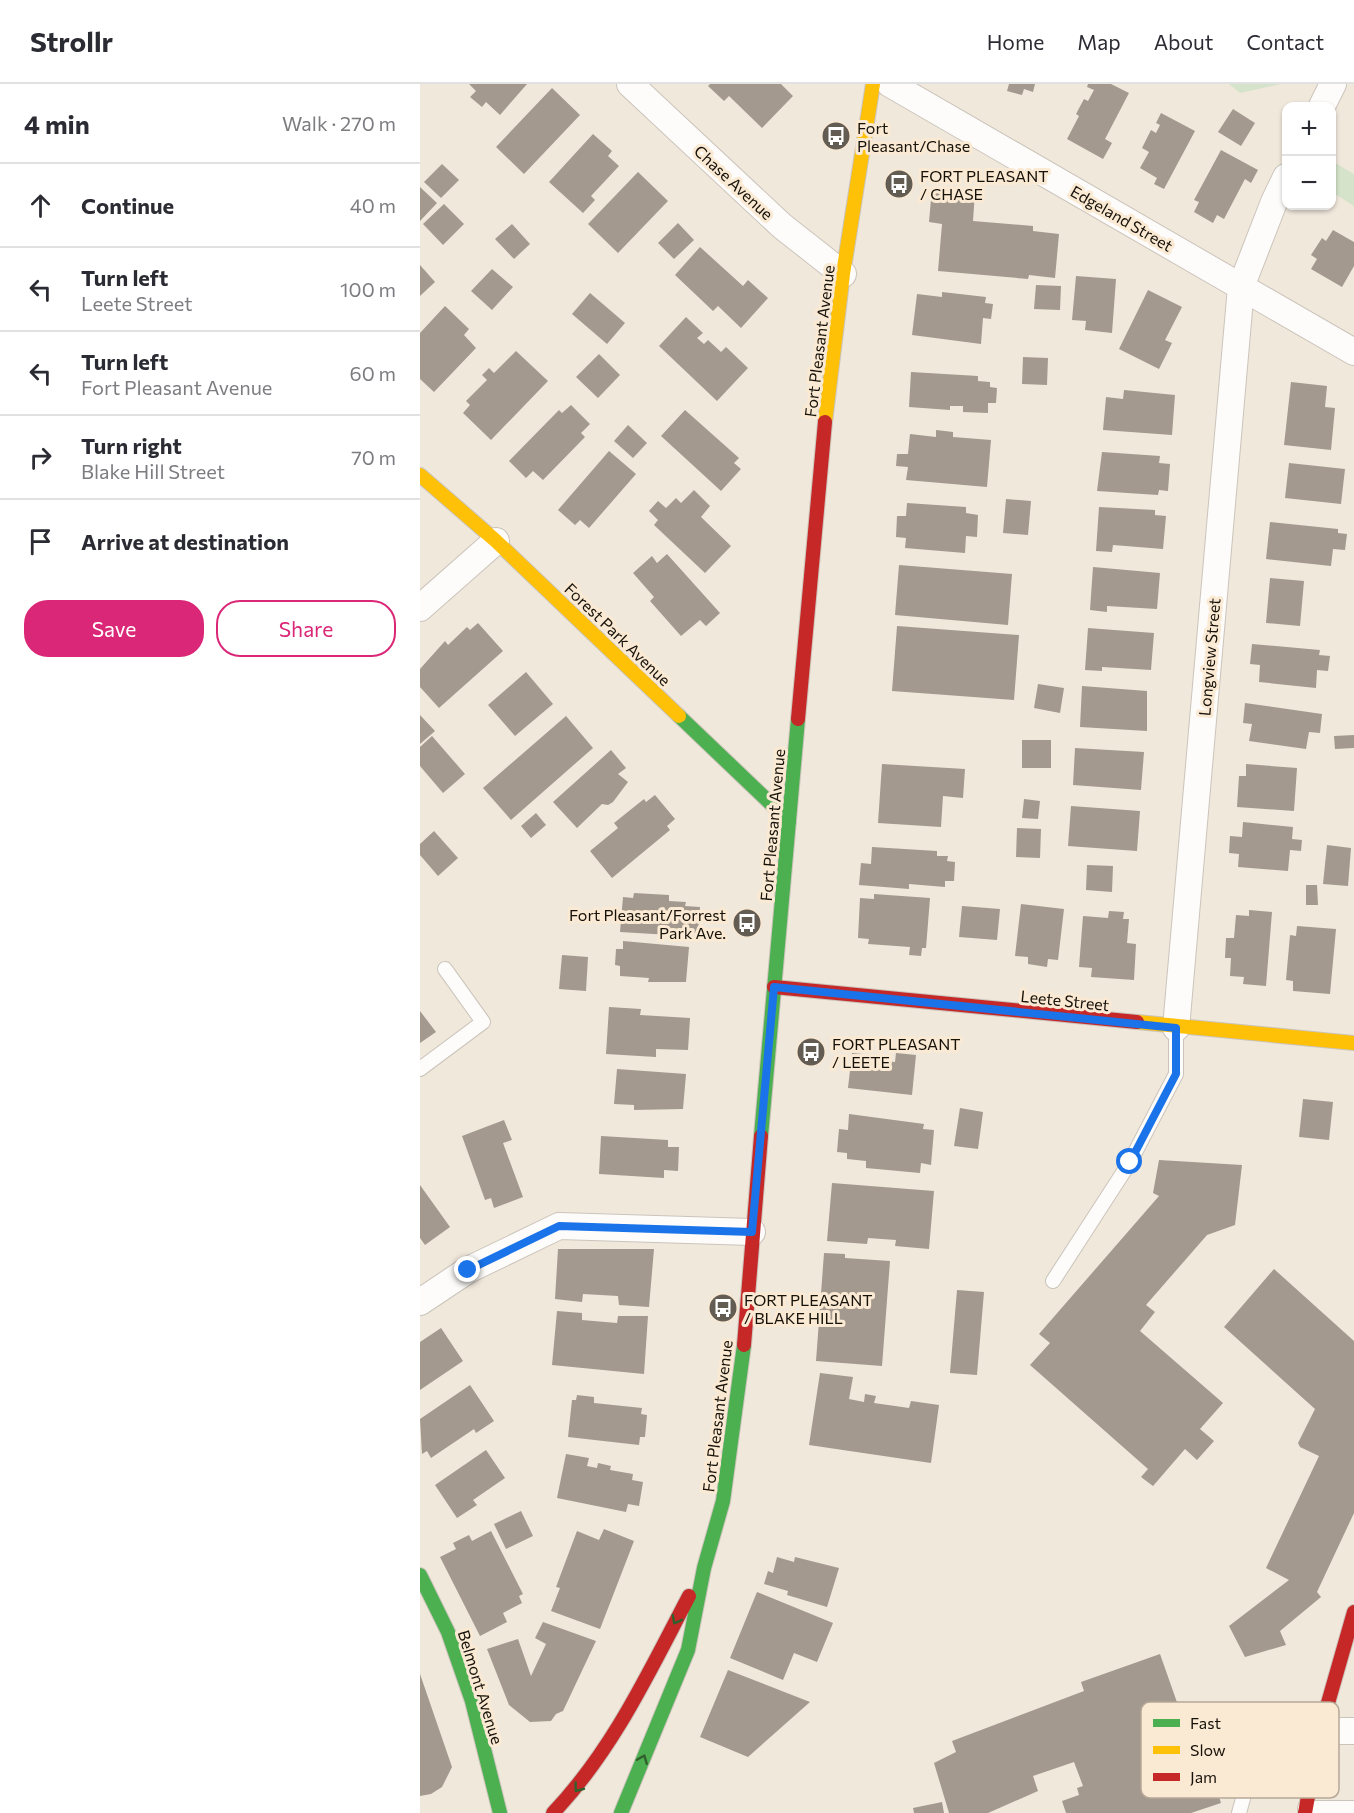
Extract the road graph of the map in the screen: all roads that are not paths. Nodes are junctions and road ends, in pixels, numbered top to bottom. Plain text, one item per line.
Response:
1 (630, 84) edge
2 (873, 84) edge
3 (890, 84) edge
4 (1333, 84) edge
5 (1324, 102) edge
6 (1282, 187) edge
7 (843, 274) junction
8 (1241, 286) junction
9 (1354, 352) edge
10 (420, 475) edge
11 (496, 541) junction
12 (420, 608) edge
13 (789, 821) junction
14 (445, 969) dead end
15 (774, 987) junction
16 (1176, 1028) junction
17 (1354, 1043) edge
18 (420, 1069) edge
19 (752, 1232) junction
20 (1053, 1281) dead end
21 (420, 1302) edge
22 (704, 1568) junction
23 (420, 1575) edge
24 (1354, 1612) edge
25 (1328, 1702) edge
26 (1243, 1798) edge
27 (1354, 1808) edge
28 (1304, 1811) edge
29 (500, 1813) edge
30 (553, 1813) edge
31 (621, 1813) edge
32 (1239, 1813) edge

1 - 7 street, Chase Avenue
2 - 7 street, Fort Pleasant Avenue
3 - 8 street, Edgeland Street
4 - 5 street
6 - 8 street, Longview Street
7 - 13 street, Fort Pleasant Avenue
8 - 9 street, Edgeland Street
8 - 16 street, Longview Street
10 - 11 street, Forest Park Avenue
11 - 12 street
11 - 13 street, Forest Park Avenue
13 - 15 street, Fort Pleasant Avenue
14 - 18 lane
15 - 16 street, Leete Street
15 - 19 street, Fort Pleasant Avenue
16 - 17 street, Leete Street
16 - 20 lane
19 - 21 street
19 - 22 street, Fort Pleasant Avenue
22 -> 30 street, Fort Pleasant Avenue
31 -> 22 street, Fort Pleasant Avenue
23 - 29 street, Belmont Avenue
24 - 25 street
26 - 32 lane
27 - 28 lane

